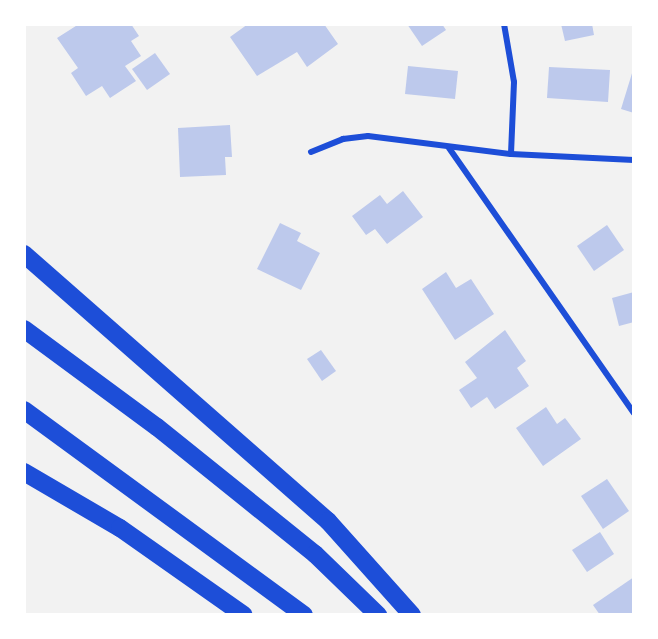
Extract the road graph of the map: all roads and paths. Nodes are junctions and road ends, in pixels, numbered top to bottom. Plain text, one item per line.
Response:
1 (504, 24) edge
2 (449, 148) junction
3 (311, 152) dead end
4 (511, 154) junction
5 (634, 160) edge
6 (24, 254) edge
7 (24, 329) edge
8 (24, 410) edge
9 (634, 413) edge
10 (24, 472) edge
11 (244, 615) edge
12 (304, 615) edge
13 (378, 615) edge
14 (412, 615) edge

1 - 4 street
2 - 3 street
2 - 4 street
2 - 9 street
4 - 5 street
6 - 14 highway
7 - 13 highway
8 - 12 highway
10 - 11 highway

